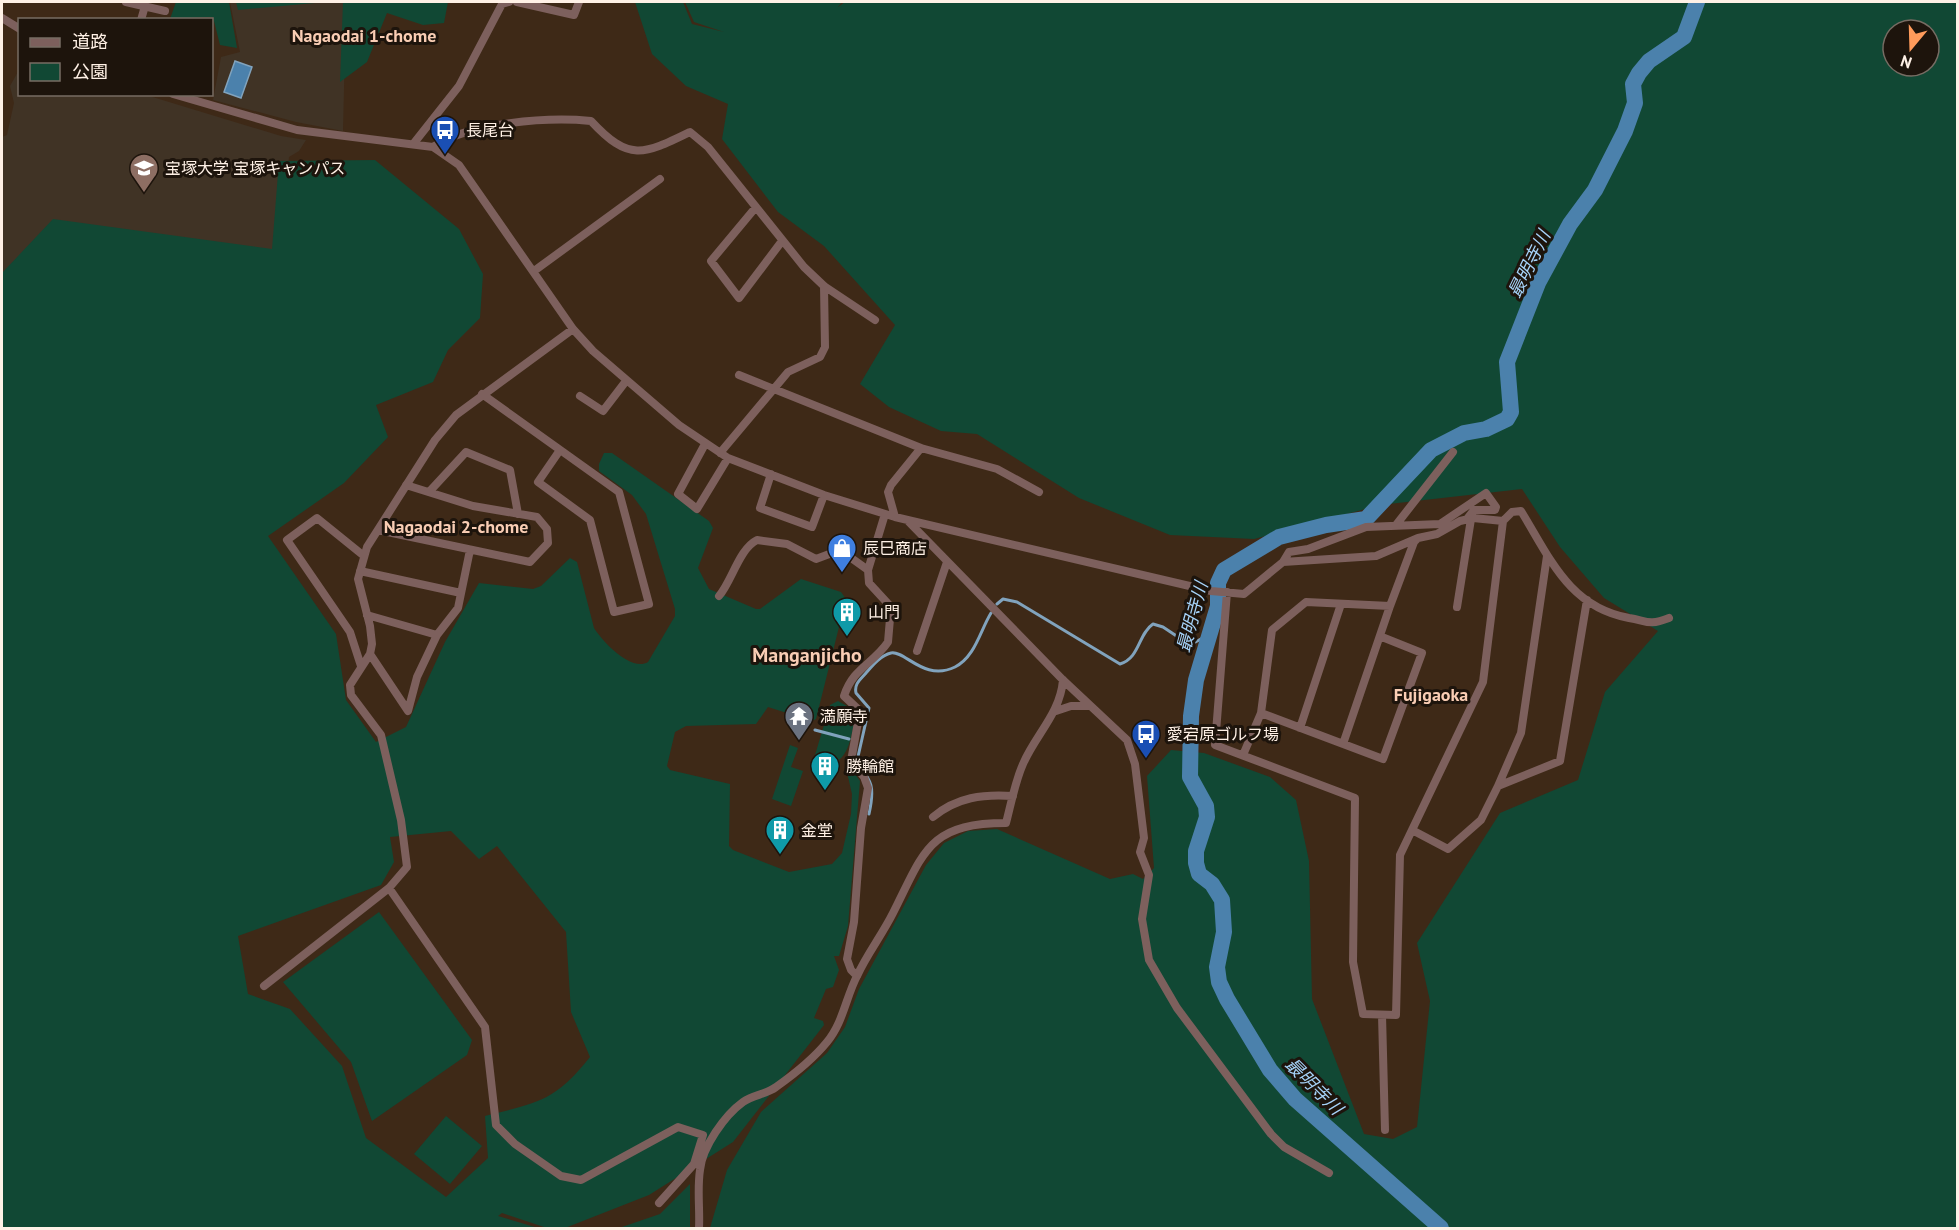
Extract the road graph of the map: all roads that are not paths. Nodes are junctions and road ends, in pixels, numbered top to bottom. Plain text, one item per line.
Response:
1 (126, 2) edge
2 (509, 2) edge
3 (517, 2) edge
4 (579, 2) edge
5 (145, 6) junction
6 (165, 11) dead end
7 (2, 18) edge
8 (142, 18) edge
9 (18, 28) edge
10 (180, 96) edge
11 (414, 143) junction
12 (433, 147) junction
13 (660, 179) dead end
14 (756, 207) junction
15 (782, 241) junction
16 (534, 271) junction
17 (824, 286) junction
18 (875, 320) dead end
19 (573, 329) junction
20 (740, 375) dead end
21 (626, 381) junction
22 (773, 389) junction
23 (482, 394) junction
24 (580, 396) dead end
25 (705, 444) junction
26 (921, 448) junction
27 (560, 450) junction
28 (1453, 452) dead end
29 (724, 455) junction
30 (771, 474) junction
31 (406, 485) junction
32 (429, 492) junction
33 (1039, 492) dead end
34 (824, 495) junction
35 (518, 513) junction
36 (885, 514) junction
37 (895, 517) junction
38 (1469, 519) junction
39 (906, 520) junction
40 (1503, 521) junction
41 (1396, 525) junction
42 (378, 530) junction
43 (1418, 538) junction
44 (470, 550) junction
45 (1547, 555) junction
46 (364, 556) junction
47 (947, 562) junction
48 (1283, 562) junction
49 (868, 570) junction
50 (360, 571) junction
51 (461, 592) junction
52 (1227, 592) junction
53 (719, 596) dead end
54 (1587, 600) junction
55 (1341, 604) junction
56 (1390, 606) junction
57 (1457, 607) dead end
58 (367, 615) junction
59 (1669, 618) dead end
60 (437, 635) junction
61 (1382, 637) junction
62 (917, 651) dead end
63 (370, 654) junction
64 (361, 666) junction
65 (1063, 680) junction
66 (1090, 706) junction
67 (1056, 711) junction
68 (1261, 713) junction
69 (1300, 728) junction
70 (1343, 744) junction
71 (1243, 755) junction
72 (1498, 786) junction
73 (1013, 796) junction
74 (933, 817) dead end
75 (1412, 830) junction
76 (389, 888) junction
77 (857, 976) junction
78 (264, 986) dead end
79 (1382, 1015) junction
80 (1385, 1130) dead end
81 (1329, 1173) dead end
82 (659, 1203) dead end
83 (699, 1228) edge

1 - 5 street
2 - 11 street
3 - 4 street
5 - 6 street
5 - 8 street
7 - 9 street
10 - 11 street
11 - 12 street
12 - 14 street
12 - 16 street
13 - 16 street
14 - 15 street
14 - 15 street
15 - 17 street
16 - 19 street
17 - 18 street
17 - 22 street
19 - 21 street
19 - 23 street
20 - 22 street
21 - 24 street
21 - 25 street
22 - 26 street
22 - 29 street
23 - 27 street
23 - 31 street
25 - 29 street
25 - 29 street
26 - 33 street
26 - 37 street
27 - 27 street
28 - 41 street
29 - 30 street
30 - 34 street
30 - 34 street
31 - 32 street
31 - 42 street
32 - 35 street
32 - 35 street
34 - 36 street
35 - 44 street
36 - 37 street
36 - 49 street
37 - 39 street
38 - 40 street
38 - 41 street
38 - 43 street
38 - 57 street
39 - 47 street
39 - 52 street
40 - 45 street
40 - 75 street
41 - 48 street
42 - 44 street
42 - 46 street
43 - 48 street
43 - 56 street
44 - 51 street
45 - 54 street
45 - 72 street
46 - 50 street
46 - 64 street
47 - 62 street
47 - 65 street
48 - 52 street
49 - 53 street
49 - 77 street
50 - 51 street
50 - 58 street
51 - 60 street
52 - 71 street
54 - 59 street
54 - 72 street
55 - 56 street
55 - 68 street
55 - 69 street
56 - 61 street
58 - 60 street
58 - 63 street
60 - 63 street
61 - 70 street
61 - 70 street
63 - 64 street
64 - 76 street
65 - 66 street
65 - 67 street
66 - 67 street
66 - 81 street
67 - 73 street
68 - 69 street
68 - 71 street
69 - 70 street
71 - 79 street
72 - 75 street
73 - 74 street
73 - 77 street
75 - 79 street
76 - 78 street
76 - 82 street
77 - 83 street
79 - 80 street

